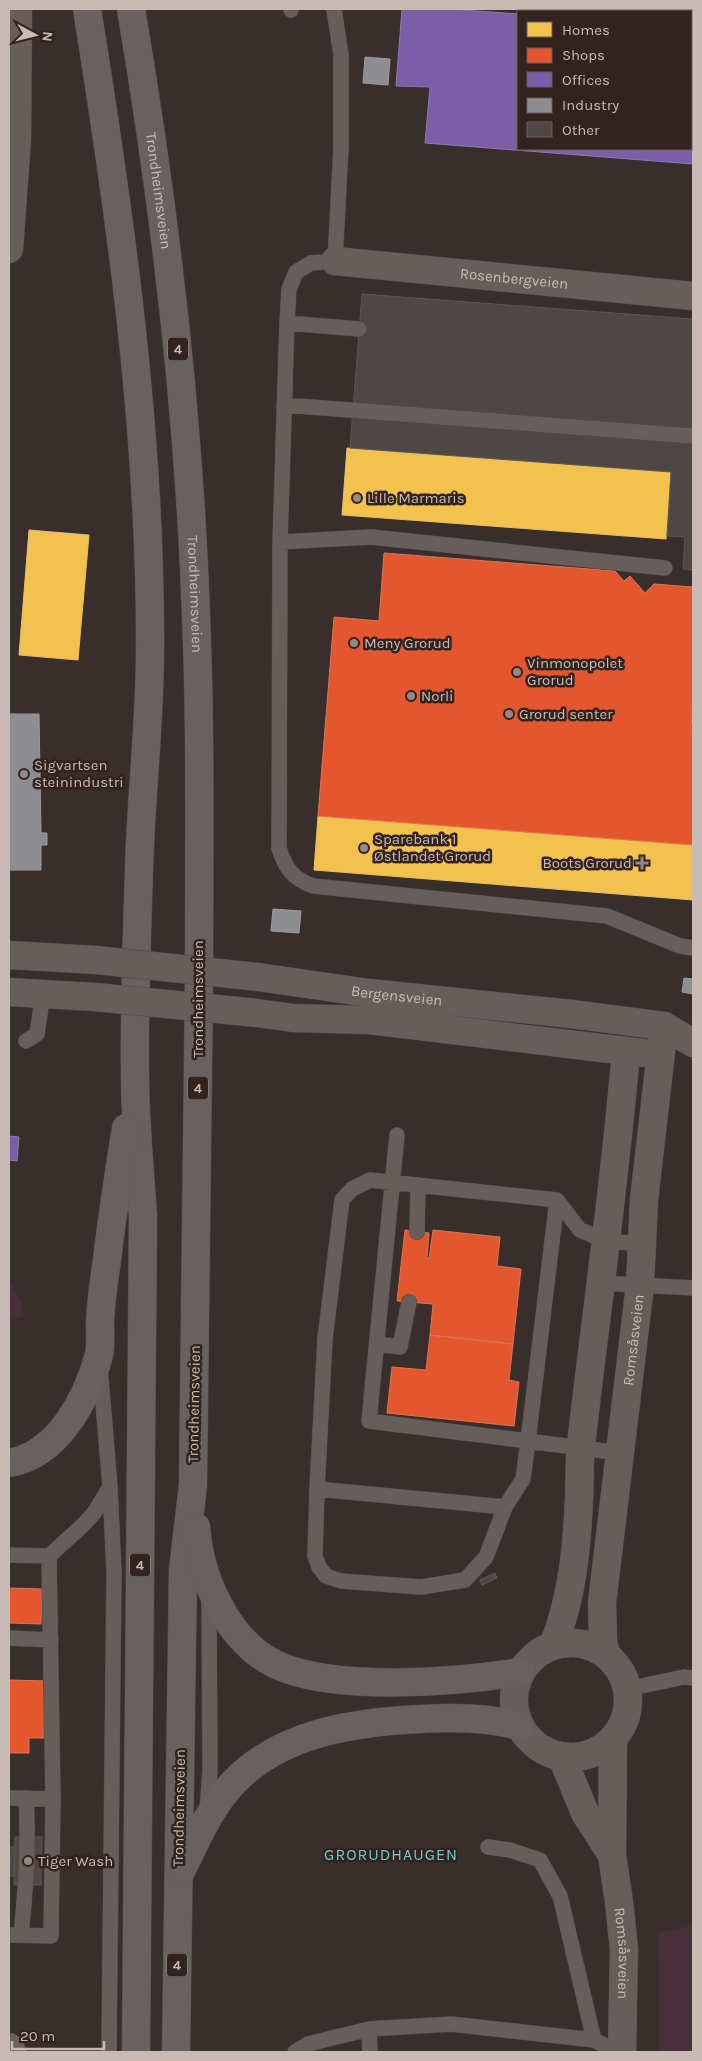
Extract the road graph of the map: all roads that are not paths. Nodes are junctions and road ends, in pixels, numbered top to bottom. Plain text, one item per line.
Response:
1 (18, 9) edge
2 (87, 9) edge
3 (131, 9) edge
4 (334, 9) edge
5 (9, 249) edge
6 (334, 261) junction
7 (693, 296) edge
8 (287, 323) junction
9 (359, 329) dead end
10 (284, 405) junction
11 (693, 436) edge
12 (280, 542) junction
13 (665, 568) dead end
14 (693, 948) edge
15 (9, 955) edge
16 (9, 992) edge
17 (43, 994) junction
18 (629, 1021) junction
19 (664, 1026) junction
20 (26, 1041) dead end
21 (693, 1044) edge
22 (626, 1051) junction
23 (661, 1056) junction
24 (135, 1078) junction
25 (397, 1135) dead end
26 (394, 1182) junction
27 (418, 1185) junction
28 (557, 1200) junction
29 (417, 1232) dead end
30 (607, 1241) junction
31 (642, 1244) junction
32 (601, 1283) junction
33 (640, 1285) junction
34 (693, 1288) edge
35 (409, 1302) dead end
36 (377, 1344) junction
37 (99, 1354) junction
38 (528, 1441) junction
39 (580, 1448) junction
40 (620, 1453) junction
41 (9, 1463) edge
42 (193, 1486) junction
43 (110, 1487) junction
44 (317, 1489) junction
45 (505, 1507) junction
46 (9, 1554) edge
47 (49, 1556) junction
48 (209, 1580) junction
49 (9, 1638) edge
50 (52, 1640) junction
51 (553, 1646) junction
52 (605, 1653) junction
53 (521, 1672) junction
54 (693, 1678) edge
55 (627, 1689) junction
56 (519, 1726) junction
57 (613, 1740) junction
58 (562, 1757) junction
59 (9, 1798) edge
60 (26, 1798) junction
61 (53, 1798) junction
62 (207, 1818) junction
63 (488, 1847) dead end
64 (612, 1855) junction
65 (178, 1877) junction
66 (15, 1935) edge
67 (369, 2029) junction
68 (594, 2040) junction
69 (9, 2047) edge
70 (12, 2052) edge
71 (109, 2052) edge
72 (136, 2052) edge
73 (176, 2052) edge
74 (295, 2052) edge
75 (370, 2052) edge
76 (618, 2052) edge
77 (622, 2052) edge

1 - 5 street
2 - 24 highway, 4
3 - 42 highway, Trondheimsveien / 4
4 - 6 lane
6 - 7 street, Rosenbergveien
6 - 8 lane
8 - 9 lane
8 - 10 lane
10 - 11 lane
10 - 12 lane
12 - 13 lane
12 - 14 lane
15 - 18 street, Bergensveien, bridge
16 - 17 street, Bergensveien
17 - 20 lane
17 - 22 street, Bergensveien, bridge
18 - 19 street, Bergensveien
18 - 22 street
19 - 21 street, Bergensveien
19 - 23 street, Romsåsveien
21 - 23 street, Bergensveien
22 - 23 street, Bergensveien
22 - 30 street
23 - 31 street, Romsåsveien
24 - 37 highway
24 - 72 highway, 4
25 - 26 lane
26 - 27 lane
26 - 36 lane
26 - 44 lane
27 - 28 lane
27 - 29 lane
28 - 30 lane
28 - 38 lane
30 - 31 lane
30 - 32 street
31 - 33 street, Romsåsveien
32 - 33 lane
32 - 39 street
33 - 34 lane
33 - 40 street, Romsåsveien
35 - 36 lane
36 - 38 lane
37 - 41 highway
37 - 43 lane
38 - 39 lane
38 - 45 lane
39 - 40 lane
39 - 51 street
40 - 52 street, Romsåsveien
42 - 48 highway
42 - 65 highway, Trondheimsveien / 4
43 - 47 lane
43 - 71 lane
44 - 45 lane
44 - 45 lane
46 - 47 lane
47 - 50 lane
48 - 53 highway
48 - 62 lane
49 - 50 lane
50 - 61 lane
51 - 52 street
51 - 53 street
52 - 55 street
53 - 56 street
54 - 55 lane
55 - 57 street
56 - 58 street
56 - 62 highway
57 - 58 street
57 - 64 street, Romsåsveien
58 - 64 street, Romsåsveien
59 - 60 lane
60 - 61 lane
60 - 66 lane
61 - 66 lane
62 - 65 highway
63 - 68 lane
64 - 77 street, Romsåsveien
65 - 73 highway, Trondheimsveien / 4
67 - 68 lane
67 - 74 lane
67 - 75 lane
68 - 76 lane
69 - 70 highway

